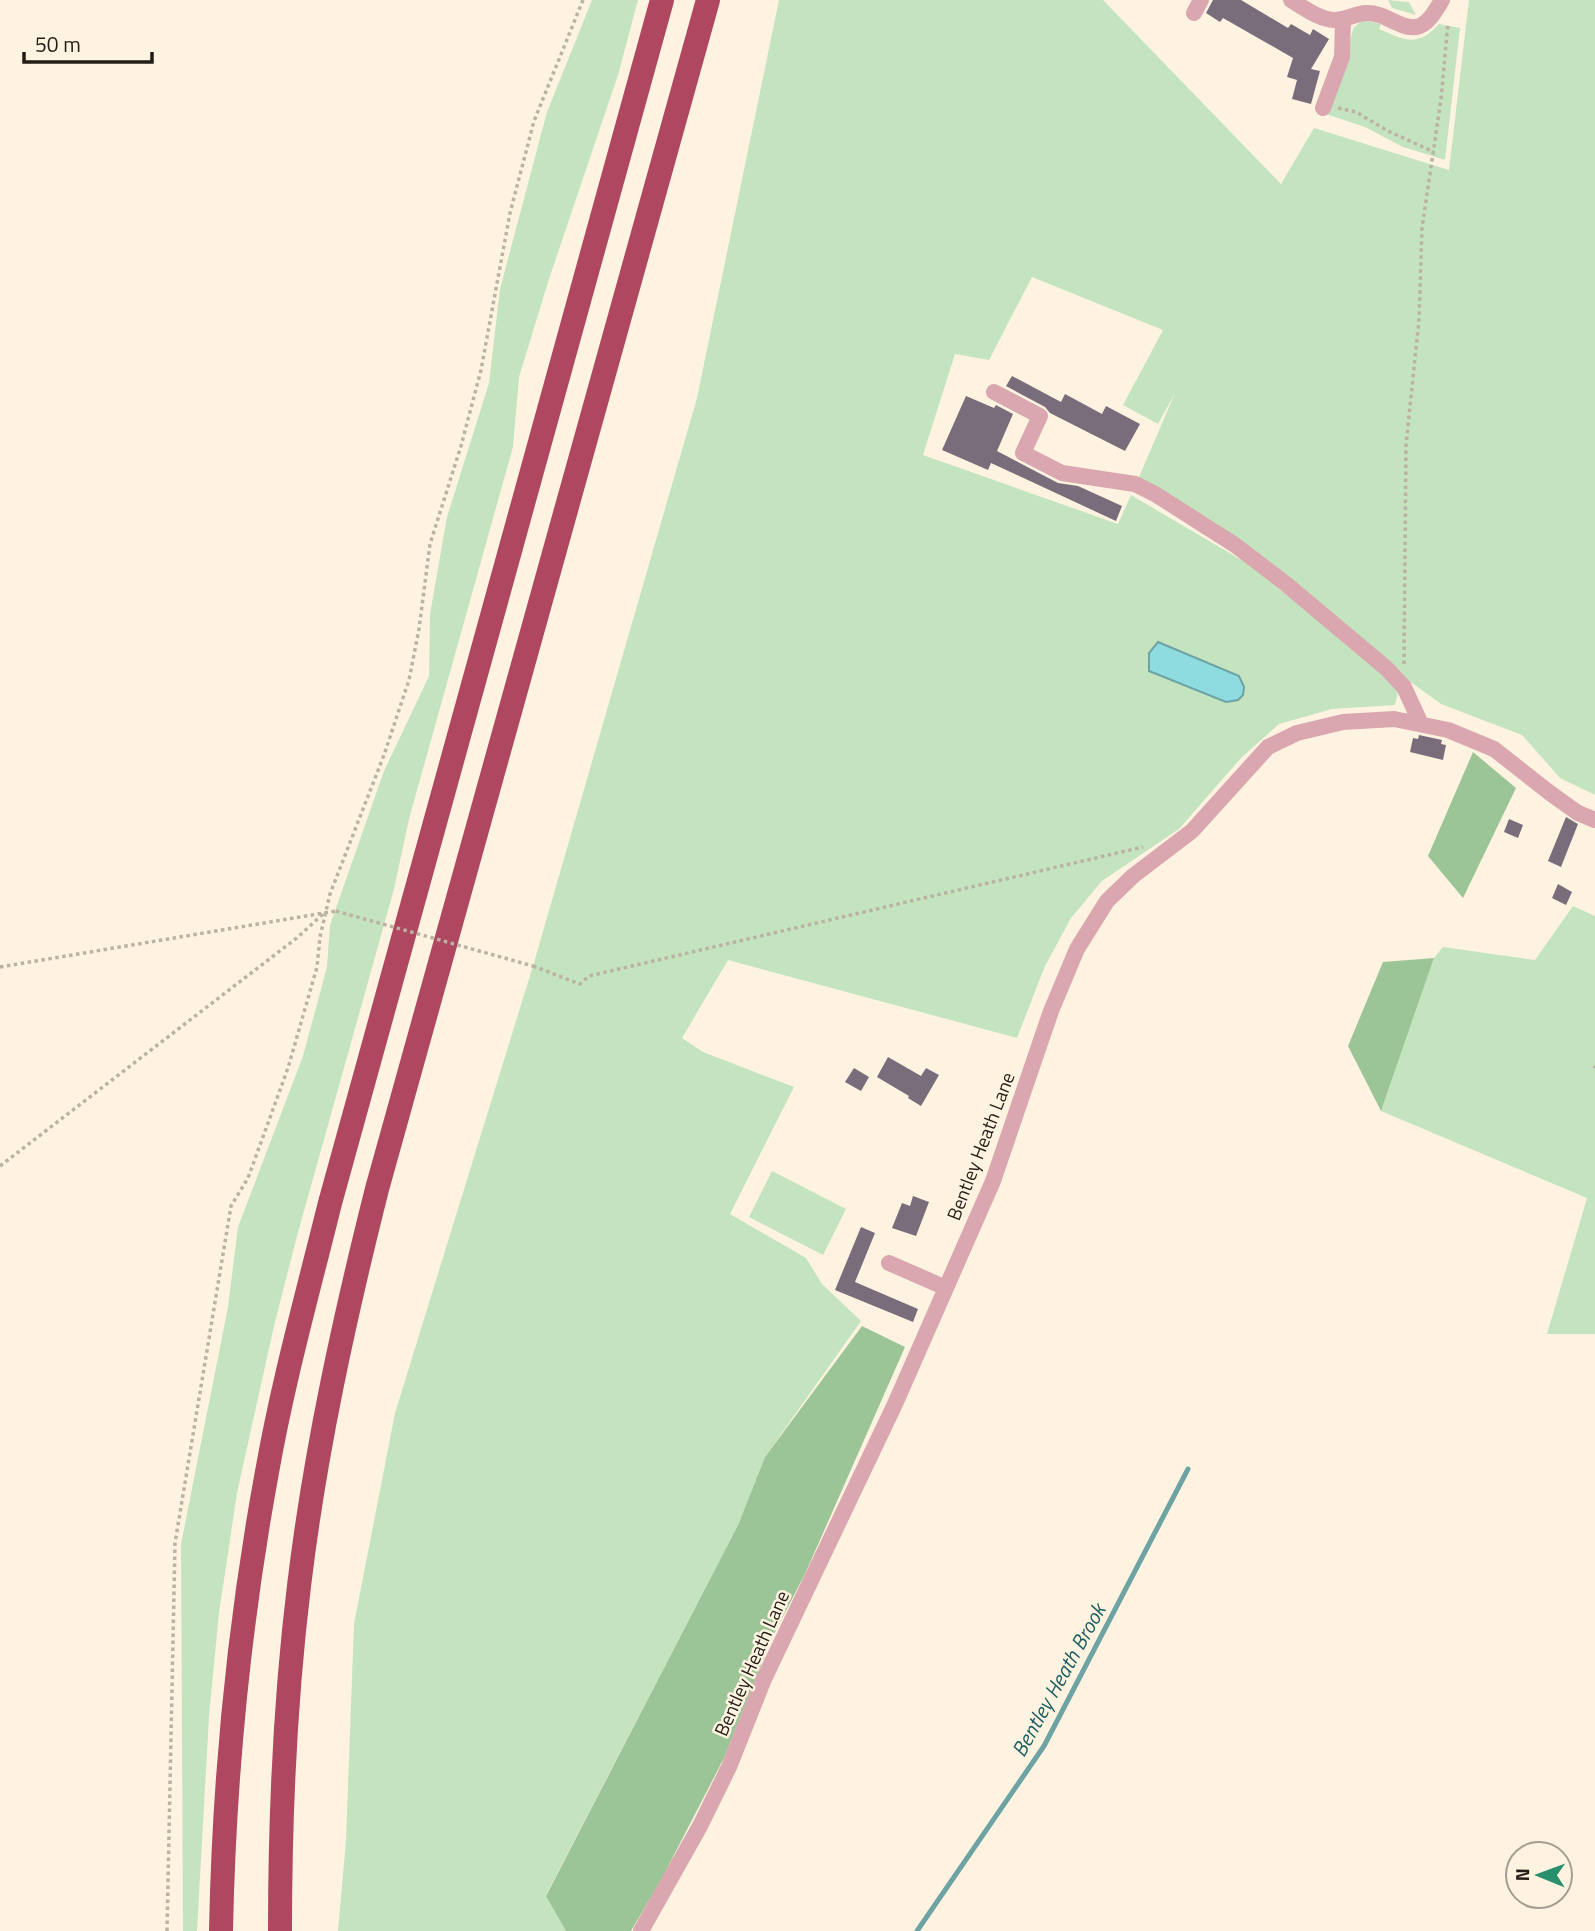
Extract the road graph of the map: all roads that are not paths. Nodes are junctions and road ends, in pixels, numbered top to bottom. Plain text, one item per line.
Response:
1 (662, 0) edge
2 (708, 0) edge
3 (1291, 0) edge
4 (1442, 0) edge
5 (1343, 19) junction
6 (1322, 108) road end
7 (994, 392) dead end
8 (1421, 724) junction
9 (1595, 820) edge
10 (888, 1263) dead end
11 (946, 1288) junction
12 (221, 1931) edge
13 (280, 1931) edge
14 (641, 1931) edge

1 - 12 highway
2 - 13 highway
3 - 5 street
4 - 5 street
5 - 6 street
7 - 8 street
8 - 9 street, Bentley Heath Lane
8 - 11 street, Bentley Heath Lane
10 - 11 street
11 - 14 street, Bentley Heath Lane

